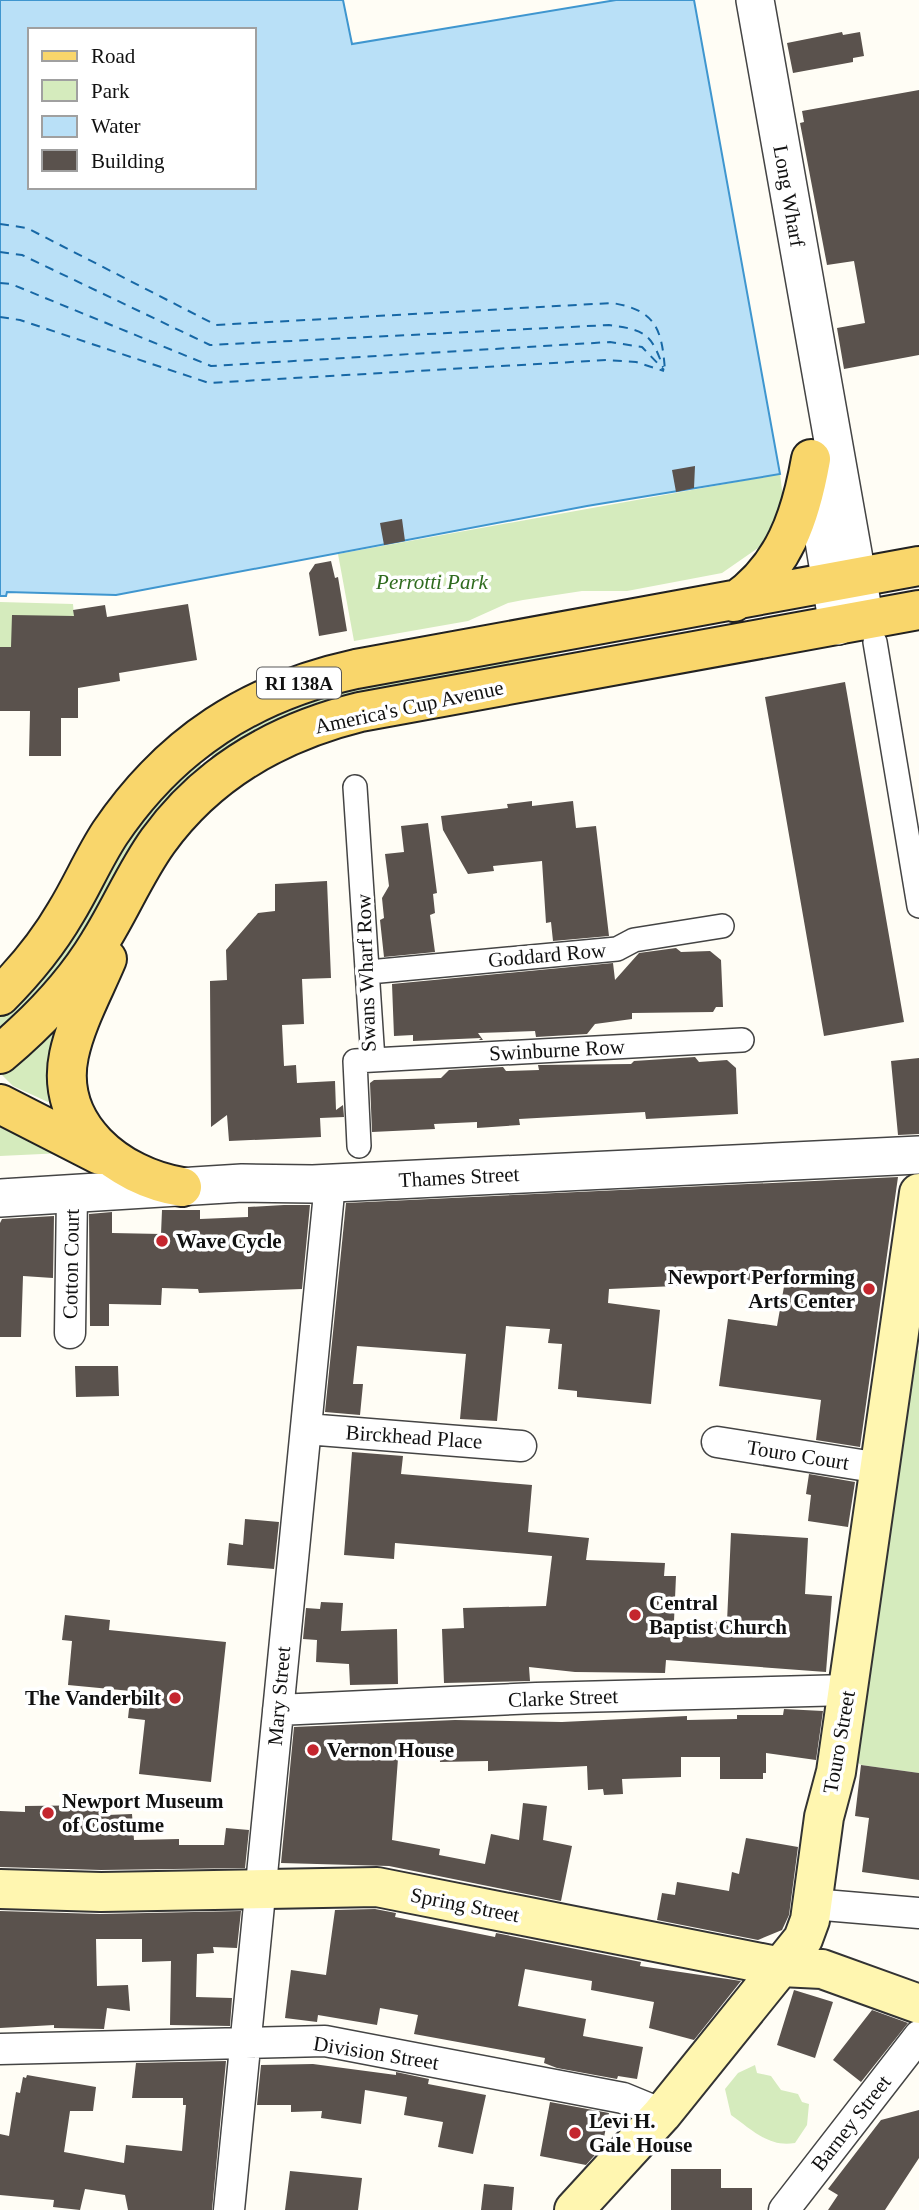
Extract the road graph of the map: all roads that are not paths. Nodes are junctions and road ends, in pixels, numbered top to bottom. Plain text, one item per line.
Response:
1 (755, 0) edge
2 (823, 392) junction
3 (811, 459) junction
4 (919, 566) edge
5 (844, 580) junction
6 (734, 602) junction
7 (919, 610) edge
8 (860, 629) junction
9 (355, 787) dead end
10 (157, 842) junction
11 (919, 906) edge
12 (722, 926) dead end
13 (369, 972) junction
14 (0, 996) edge
15 (742, 1040) dead end
16 (0, 1054) edge
17 (373, 1060) junction
18 (0, 1104) edge
19 (359, 1146) dead end
20 (919, 1155) edge
21 (118, 1163) junction
22 (330, 1183) junction
23 (182, 1187) junction
24 (919, 1193) edge
25 (72, 1194) junction
26 (0, 1198) edge
27 (910, 1314) edge
28 (70, 1333) dead end
29 (306, 1429) junction
30 (717, 1442) dead end
31 (521, 1446) dead end
32 (880, 1468) junction
33 (848, 1690) junction
34 (278, 1710) junction
35 (260, 1888) junction
36 (0, 1889) edge
37 (812, 1904) junction
38 (919, 1913) edge
39 (781, 1967) junction
40 (919, 2004) edge
41 (919, 2036) edge
42 (245, 2041) junction
43 (0, 2049) edge
44 (662, 2114) junction
45 (229, 2210) edge
46 (574, 2210) edge
47 (784, 2210) edge

1 - 2 street, Long Wharf
2 - 3 street, Long Wharf
2 - 5 street, Long Wharf
3 - 5 street, Long Wharf
3 - 6 main road
4 - 5 main road, America's Cup Avenue / RI 138A
5 - 6 main road, America's Cup Avenue / RI 138A
5 - 8 street, Long Wharf
6 - 14 main road, America's Cup Avenue / RI 138A
7 - 8 main road, America's Cup Avenue / RI 138A
8 - 10 main road, America's Cup Avenue / RI 138A
8 - 11 street
9 - 13 street, Swans Wharf Row
10 - 16 main road, America's Cup Avenue / RI 138A
10 - 21 main road
12 - 13 street, Goddard Row
13 - 17 street, Swans Wharf Row
15 - 17 street, Swinburne Row
17 - 19 street, Swans Wharf Row
18 - 21 main road
20 - 22 street, Thames Street
21 - 23 main road
22 - 23 street, Thames Street
22 - 29 street, Mary Street
23 - 25 street, Thames Street
24 - 27 main road, Touro Street
25 - 26 street, Thames Street
25 - 28 street, Cotton Court
27 - 32 main road, Touro Street
29 - 31 street, Birckhead Place
29 - 34 street, Mary Street
30 - 32 street, Touro Court
32 - 33 main road, Touro Street
33 - 34 street, Clarke Street
33 - 37 main road, Touro Street
34 - 35 street, Mary Street
35 - 36 main road, Spring Street
35 - 39 main road, Spring Street
35 - 42 street, Mary Street
37 - 38 street
37 - 39 main road, Touro Street
39 - 40 main road, Spring Street
39 - 44 main road, Touro Street
41 - 47 street, Barney Street
42 - 43 street, Division Street
42 - 44 street, Division Street
42 - 45 street, Mary Street
44 - 46 main road, Touro Street

